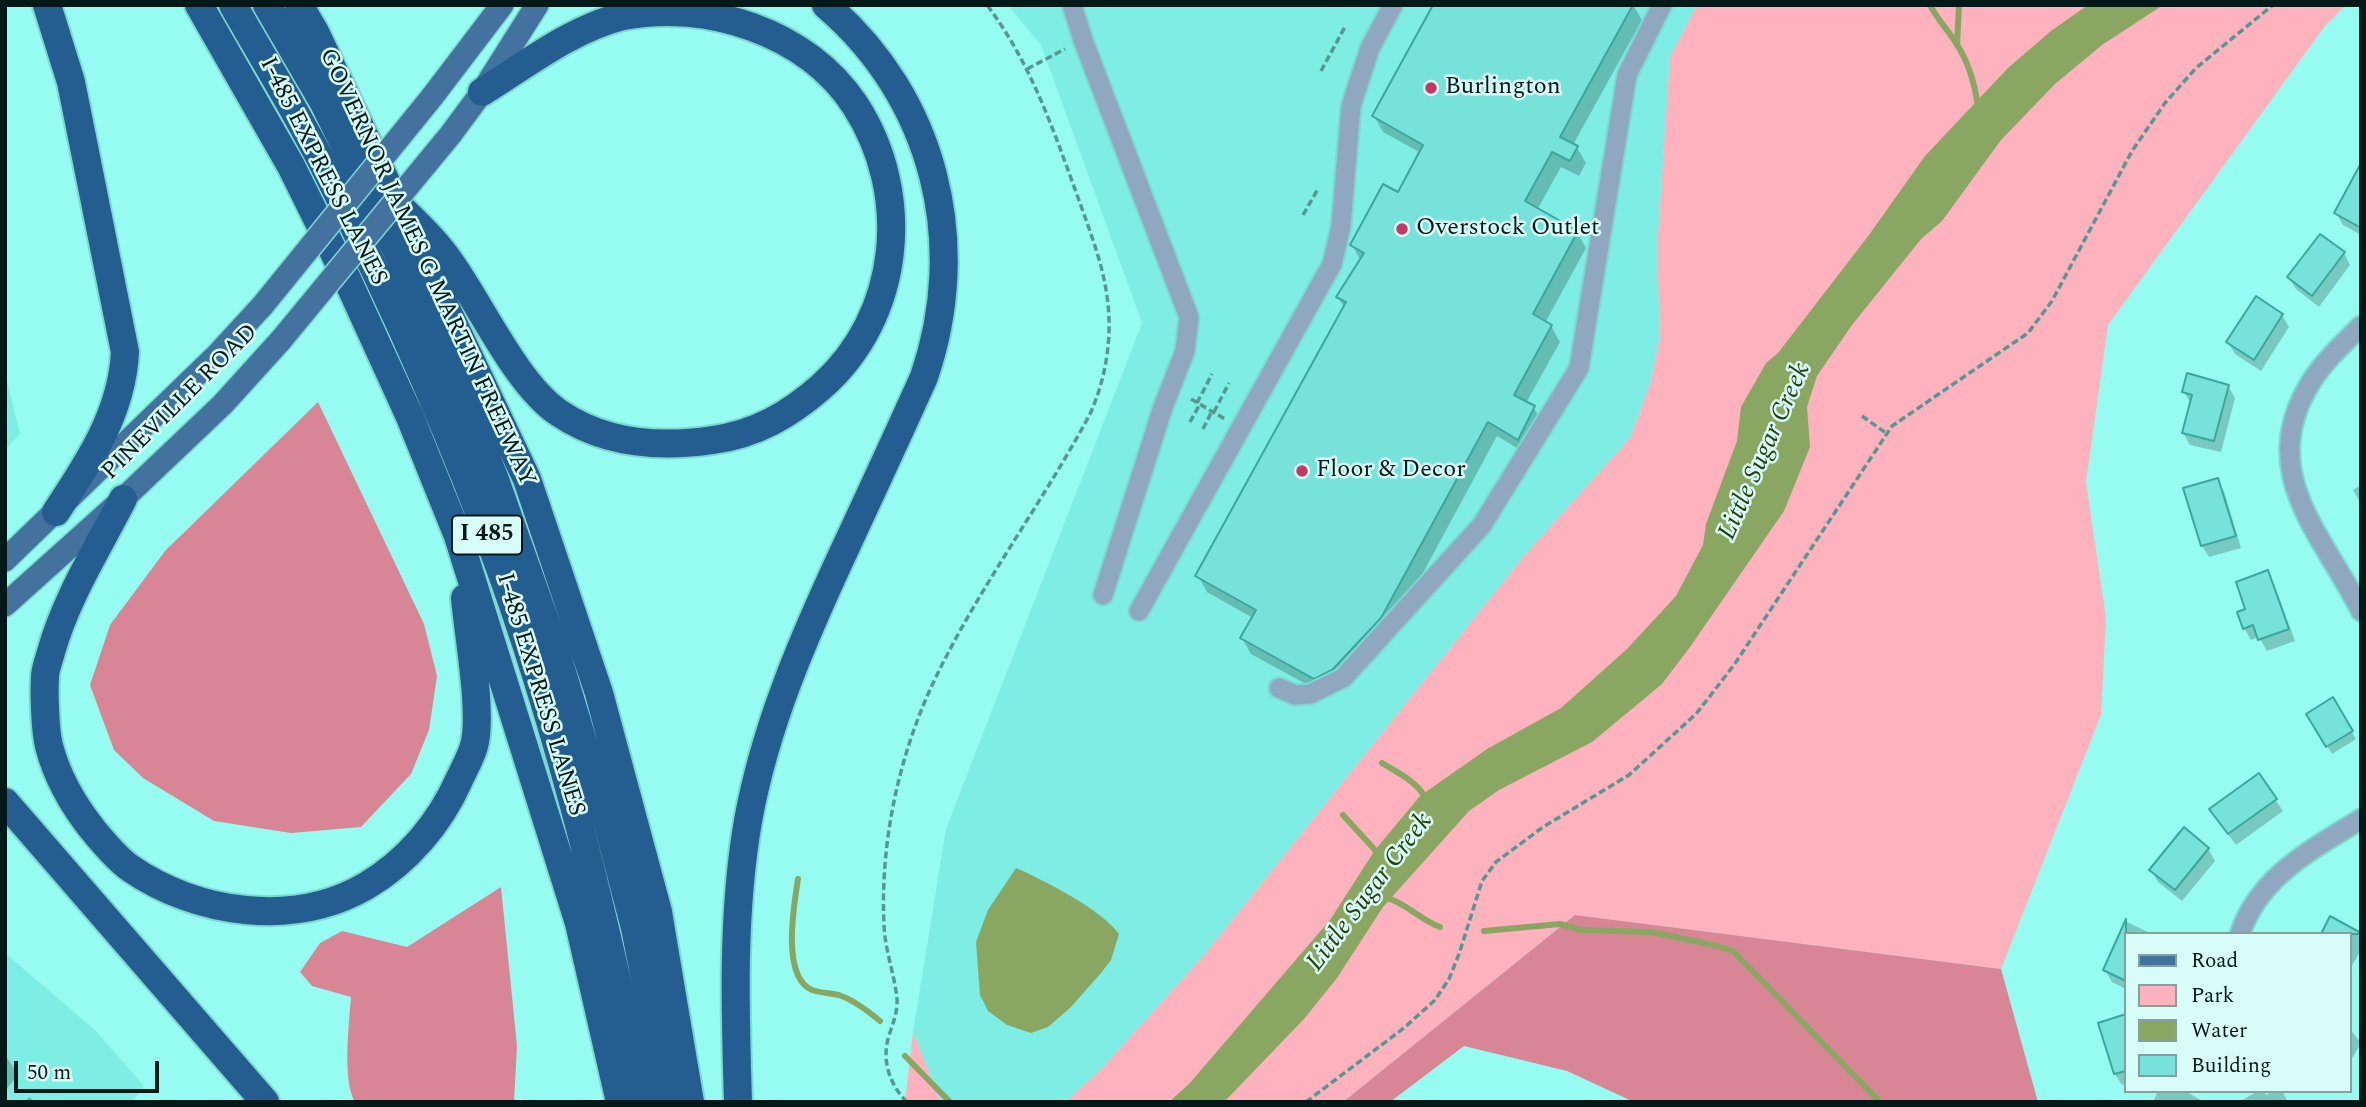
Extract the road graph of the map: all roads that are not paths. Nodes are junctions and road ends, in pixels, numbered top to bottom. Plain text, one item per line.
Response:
1 (47, 5) edge
2 (199, 5) edge
3 (233, 5) edge
4 (267, 5) edge
5 (299, 5) edge
6 (502, 5) edge
7 (537, 5) edge
8 (826, 5) edge
9 (1072, 5) edge
10 (1393, 5) edge
11 (1662, 5) edge
12 (482, 92) junction
13 (388, 214) junction
14 (2361, 326) edge
15 (123, 499) junction
16 (56, 512) junction
17 (458, 536) junction
18 (5, 560) edge
19 (1102, 595) dead end
20 (5, 605) edge
21 (1139, 611) dead end
22 (2361, 611) edge
23 (1279, 688) dead end
24 (5, 802) edge
25 (2361, 819) edge
26 (2241, 932) edge
27 (265, 1102) edge
28 (620, 1102) edge
29 (643, 1102) edge
30 (670, 1102) edge
31 (690, 1102) edge
32 (738, 1102) edge

1 - 16 highway
2 - 17 highway, I 485
3 - 29 highway, I-485 EXPRESS LANES / I 485
4 - 30 highway, I-485 EXPRESS LANES / I 485
5 - 13 highway, GOVERNOR JAMES G MARTIN FREEWAY / I 485
6 - 16 main road, PINEVILLE ROAD, bridge
7 - 12 main road, PINEVILLE ROAD
8 - 32 highway
9 - 19 street
10 - 21 street
11 - 23 street
12 - 13 main road, PINEVILLE ROAD, bridge
12 - 13 highway
13 - 15 main road, PINEVILLE ROAD, bridge
13 - 31 highway, GOVERNOR JAMES G MARTIN FREEWAY / I 485
14 - 22 street
15 - 17 highway
15 - 20 main road, PINEVILLE ROAD
16 - 18 main road, PINEVILLE ROAD
17 - 28 highway, I 485
24 - 27 highway
25 - 26 street

